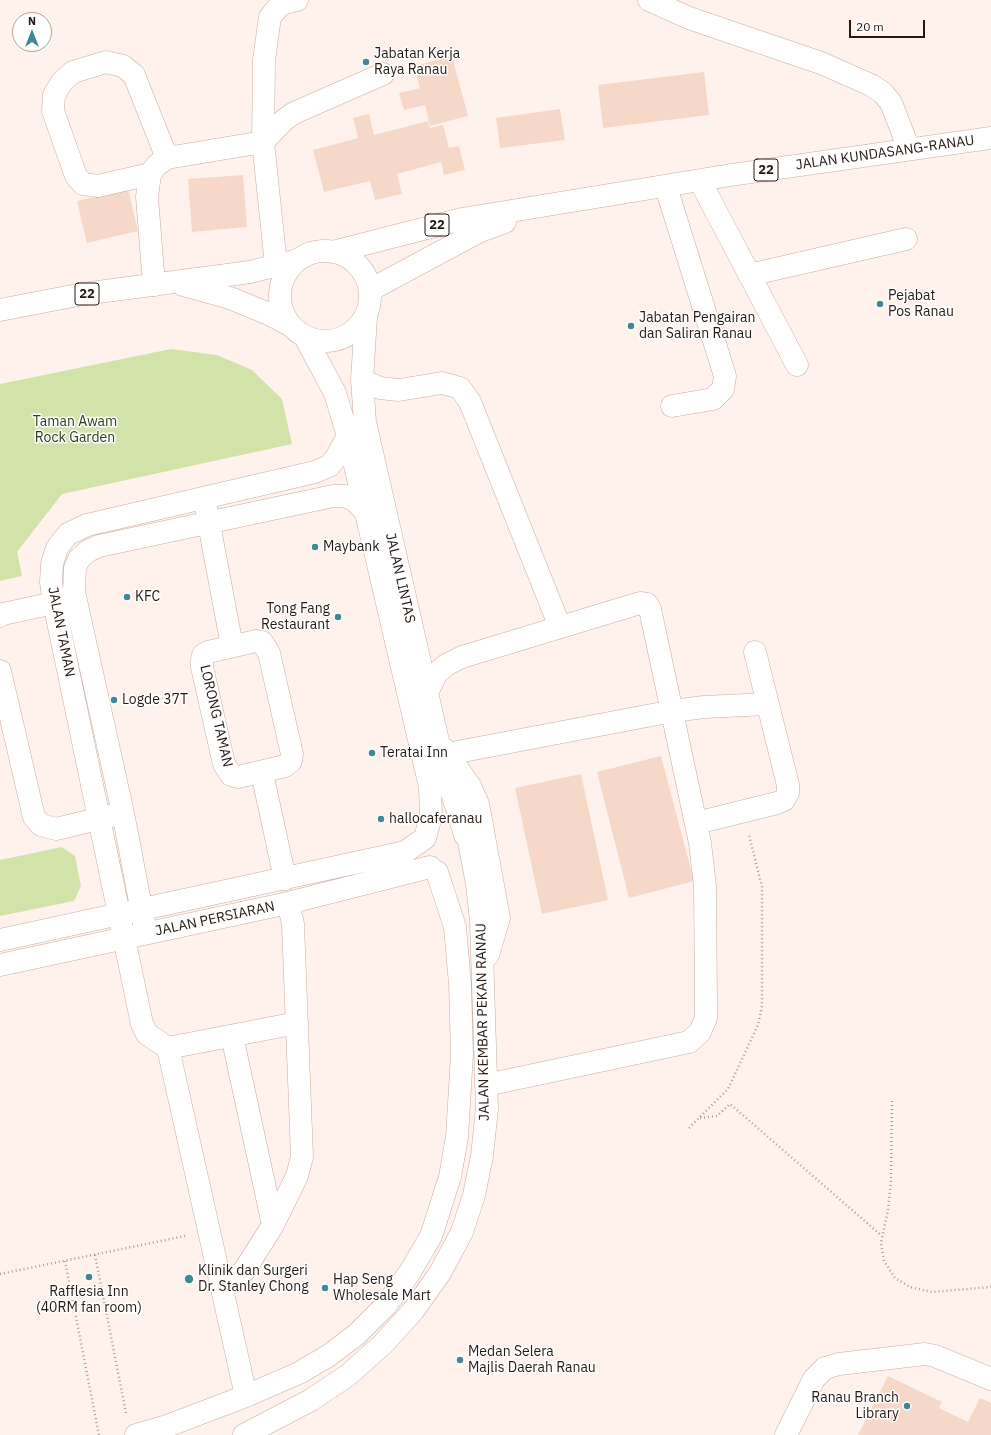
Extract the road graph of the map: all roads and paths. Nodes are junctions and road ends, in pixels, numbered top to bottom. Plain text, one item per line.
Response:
1 (297, 0) edge
2 (649, 0) edge
3 (384, 74) dead end
4 (991, 138) edge
5 (263, 142) junction
6 (909, 149) junction
7 (167, 158) junction
8 (150, 174) junction
9 (700, 181) junction
10 (666, 187) junction
11 (543, 207) junction
12 (906, 239) dead end
13 (333, 252) junction
14 (298, 260) junction
15 (276, 266) junction
16 (750, 275) junction
17 (165, 284) junction
18 (370, 290) junction
19 (0, 310) edge
20 (366, 317) junction
21 (298, 331) junction
22 (797, 365) dead end
23 (362, 380) junction
24 (672, 406) dead end
25 (348, 436) junction
26 (204, 499) junction
27 (365, 511) junction
28 (209, 523) junction
29 (54, 603) junction
30 (1, 614) edge
31 (560, 627) junction
32 (415, 644) junction
33 (232, 646) junction
34 (755, 652) dead end
35 (462, 657) junction
36 (0, 671) edge
37 (427, 693) junction
38 (767, 704) junction
39 (673, 711) junction
40 (442, 744) junction
41 (262, 773) junction
42 (744, 811) junction
43 (122, 813) junction
44 (100, 819) junction
45 (696, 823) junction
46 (425, 838) junction
47 (467, 839) junction
48 (434, 870) junction
49 (285, 879) junction
50 (288, 903) junction
51 (142, 909) junction
52 (120, 914) junction
53 (146, 933) junction
54 (125, 938) junction
55 (0, 940) edge
56 (0, 965) edge
57 (484, 967) junction
58 (297, 1023) junction
59 (232, 1036) junction
60 (168, 1048) junction
61 (486, 1085) junction
62 (892, 1101) dead end
63 (700, 1118) junction
64 (689, 1128) dead end
65 (272, 1225) junction
66 (209, 1232) junction
67 (883, 1237) junction
68 (95, 1255) junction
69 (65, 1261) junction
70 (0, 1274) edge
71 (220, 1281) junction
72 (991, 1287) edge
73 (991, 1379) edge
74 (246, 1396) junction
75 (132, 1427) edge
76 (262, 1432) edge
77 (99, 1435) edge
78 (786, 1435) edge

1 - 5 main road
2 - 6 main road
3 - 5 main road
4 - 6 main road, JALAN KUNDASANG-RANAU / 22
5 - 7 main road
5 - 15 main road
6 - 9 main road, JALAN KUNDASANG-RANAU / 22
7 - 8 main road
7 - 8 main road
8 - 17 main road
9 - 10 main road, JALAN KUNDASANG-RANAU / 22
9 - 16 main road
10 - 11 main road, JALAN KUNDASANG-RANAU / 22
10 - 24 main road
11 - 13 main road, JALAN KUNDASANG-RANAU / 22
11 - 18 main road, JALAN KUNDASANG-RANAU / 22
12 - 16 main road
13 - 14 main road, 22
13 - 18 main road, 22
14 - 15 main road, 22
14 - 21 main road, 22
15 - 17 main road, 22
16 - 22 main road
17 - 19 main road, 22
17 - 21 main road, 22
18 - 20 main road, 22
20 - 21 main road, 22
20 - 23 main road, JALAN LINTAS
21 - 25 main road, JALAN LINTAS
23 - 31 main road
23 - 32 main road, JALAN LINTAS
25 - 26 main road, JALAN TAMAN
25 - 27 main road, JALAN LINTAS
26 - 28 main road
26 - 29 main road, JALAN TAMAN
27 - 28 main road, JALAN TAMAN
27 - 46 main road, JALAN LINTAS
28 - 33 main road
28 - 43 main road, JALAN TAMAN
29 - 30 main road
29 - 44 main road, JALAN TAMAN
31 - 35 main road
31 - 39 main road
32 - 35 main road
32 - 37 main road, JALAN LINTAS
33 - 41 main road, LORONG TAMAN
33 - 41 main road, LORONG TAMAN
34 - 38 main road
35 - 37 main road
36 - 44 main road
37 - 40 main road, JALAN LINTAS
38 - 39 main road
38 - 42 main road
39 - 40 main road
39 - 45 main road
40 - 47 main road, JALAN LINTAS
40 - 57 main road
41 - 49 main road
42 - 45 main road
42 - 63 path
43 - 44 main road
43 - 51 main road, JALAN TAMAN
44 - 52 main road, JALAN TAMAN
45 - 61 main road
46 - 47 main road
46 - 48 main road
46 - 49 main road, JALAN PERSIARAN
47 - 48 main road
47 - 57 main road, JALAN KEMBAR PEKAN RANAU
48 - 50 main road, JALAN PERSIARAN
48 - 74 main road, JALAN KEMBAR PEKAN RANAU
49 - 51 main road, JALAN PERSIARAN
50 - 53 main road, JALAN PERSIARAN
50 - 58 main road
51 - 52 main road, JALAN PERSIARAN
51 - 53 main road, JALAN TAMAN
52 - 54 main road, JALAN TAMAN
52 - 55 main road, JALAN PERSIARAN
53 - 54 main road, JALAN PERSIARAN
54 - 56 main road, JALAN PERSIARAN
54 - 60 main road, JALAN TAMAN
57 - 61 main road, JALAN KEMBAR PEKAN RANAU
58 - 59 main road
58 - 65 main road
59 - 60 main road
59 - 65 main road
60 - 66 main road
61 - 76 main road, JALAN KEMBAR PEKAN RANAU
62 - 67 path
63 - 64 path
63 - 67 path
65 - 71 main road
66 - 68 path
66 - 71 main road
67 - 72 path
68 - 69 path
68 - 75 path
69 - 70 path
69 - 77 path
71 - 74 main road
73 - 78 main road
74 - 75 main road, JALAN KEMBAR PEKAN RANAU

